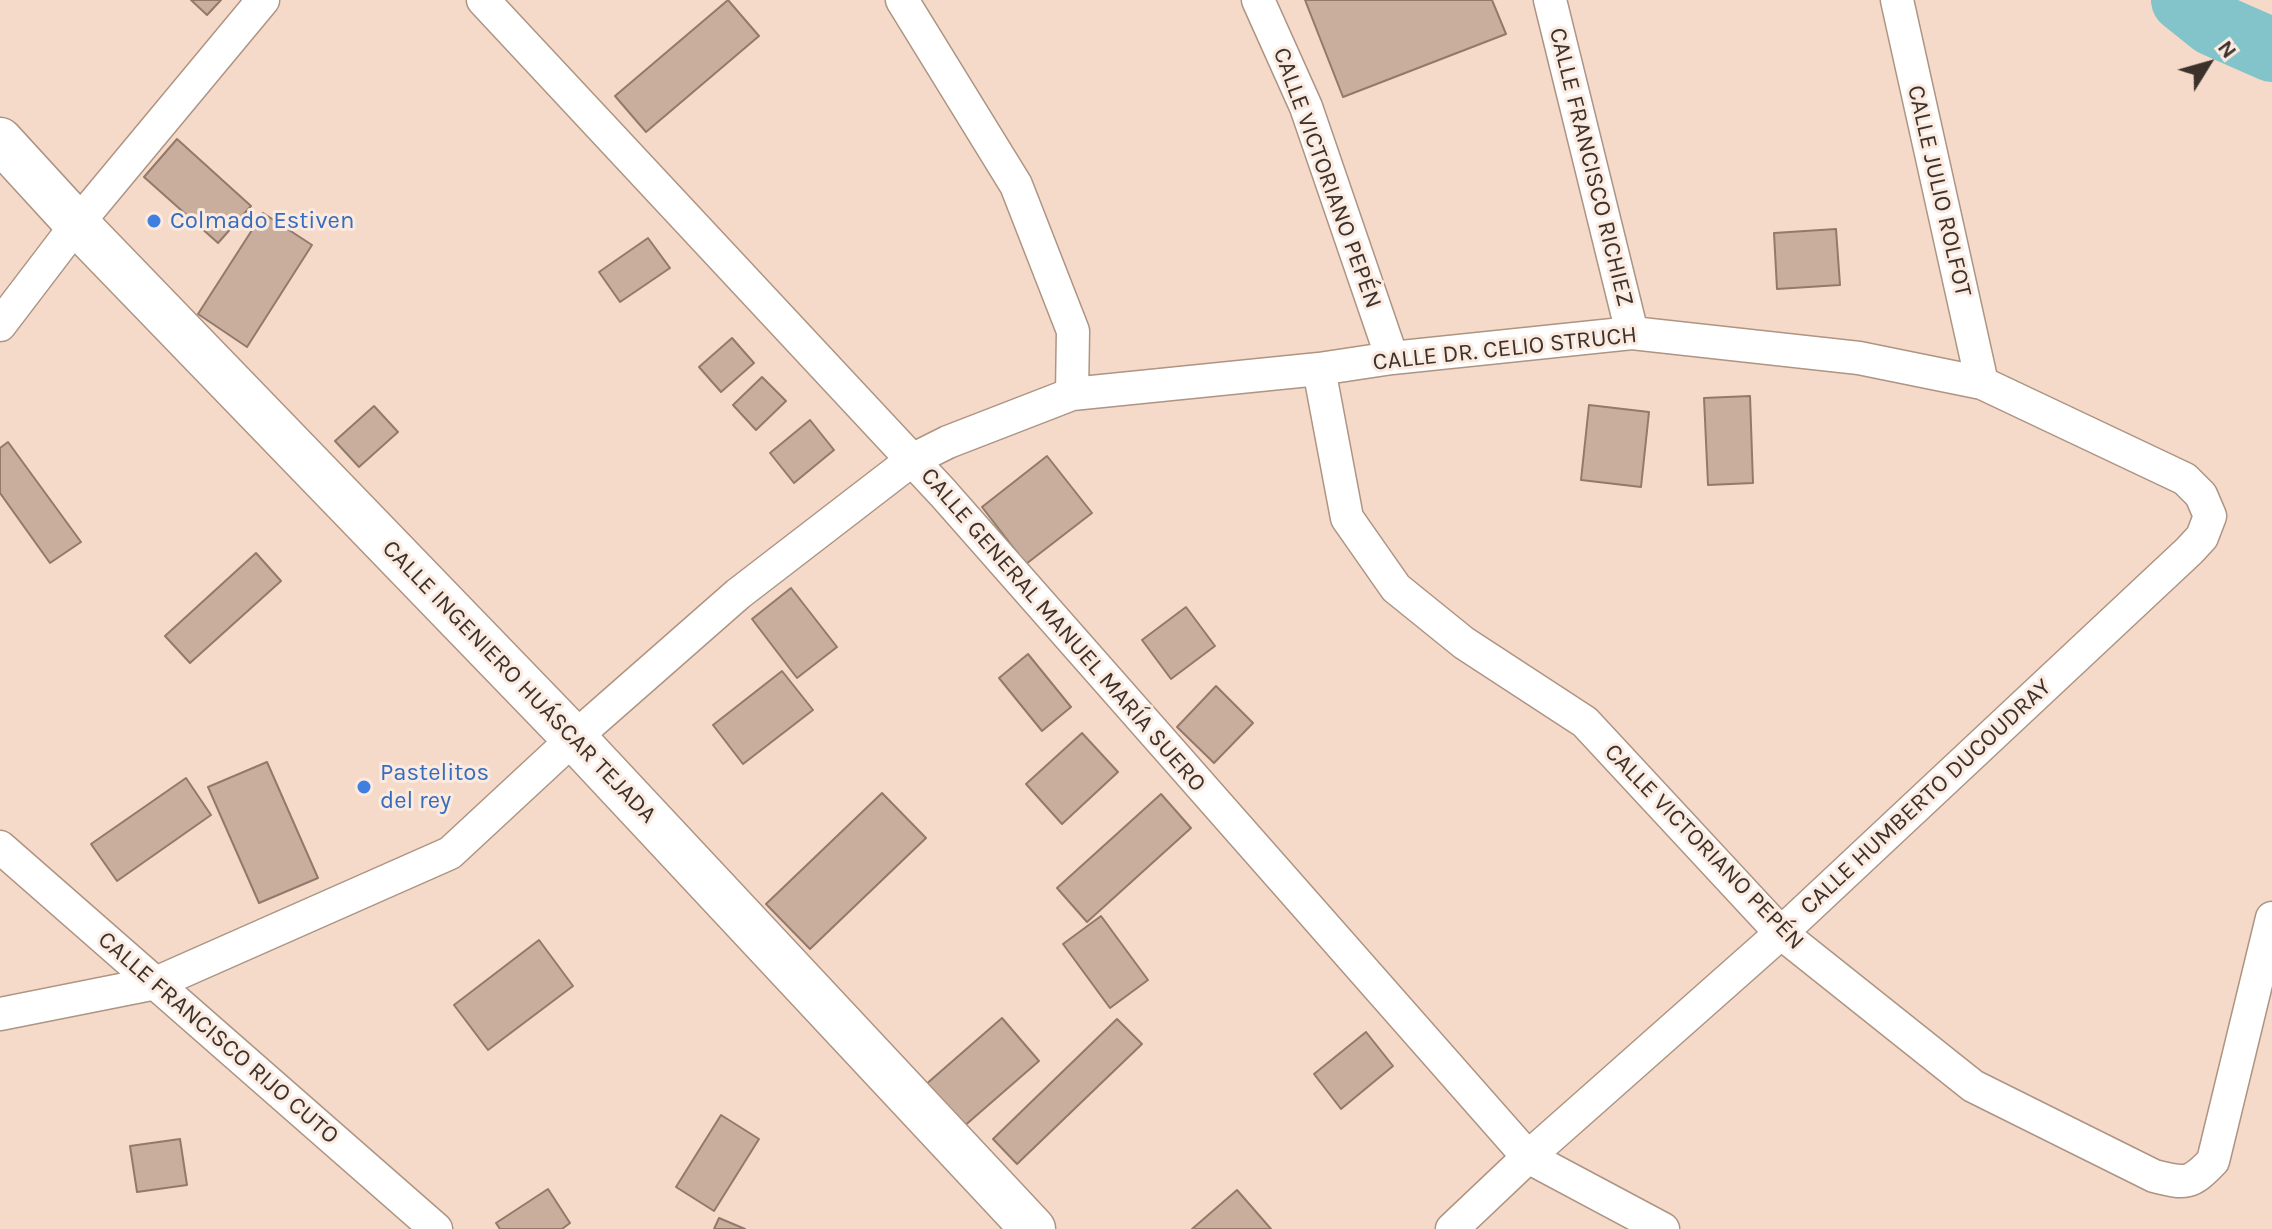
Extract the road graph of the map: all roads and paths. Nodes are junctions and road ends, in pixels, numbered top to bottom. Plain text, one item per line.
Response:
1 (263, 0) edge
2 (483, 0) edge
3 (902, 0) edge
4 (1258, 0) edge
5 (1550, 0) edge
6 (1897, 0) edge
7 (0, 140) edge
8 (77, 224) junction
9 (0, 325) edge
10 (1632, 333) junction
11 (1392, 358) junction
12 (1319, 369) junction
13 (1982, 383) junction
14 (1072, 394) junction
15 (912, 460) junction
16 (2210, 516) joint
17 (574, 738) junction
18 (0, 847) edge
19 (2272, 918) edge
20 (1781, 933) junction
21 (156, 983) junction
22 (0, 1014) edge
23 (1528, 1157) junction
24 (436, 1229) edge
25 (1033, 1229) edge
26 (1452, 1229) edge
27 (1663, 1229) edge

1 - 8 street
2 - 15 street, CALLE GENERAL MANUEL MARÍA SUERO
3 - 14 street
4 - 11 street, CALLE VICTORIANO PEPÉN
5 - 10 street, CALLE FRANCISCO RICHIEZ
6 - 13 street, CALLE JULIO ROLFOT
7 - 8 main road, CALLE INGENIERO HUÁSCAR TEJADA
8 - 9 street
8 - 17 main road, CALLE INGENIERO HUÁSCAR TEJADA
10 - 11 street, CALLE DR. CELIO STRUCH
10 - 13 street, CALLE DR. CELIO STRUCH
11 - 12 street, CALLE DR. CELIO STRUCH
12 - 14 street, CALLE DR. CELIO STRUCH
12 - 20 street, CALLE VICTORIANO PEPÉN
13 - 16 street, CALLE DR. CELIO STRUCH
14 - 15 street, CALLE DR. CELIO STRUCH
15 - 17 street, CALLE DR. CELIO STRUCH
15 - 23 street, CALLE GENERAL MANUEL MARÍA SUERO
16 - 20 street, CALLE HUMBERTO DUCOUDRAY
17 - 21 street, CALLE DR. CELIO STRUCH
17 - 25 main road, CALLE INGENIERO HUÁSCAR TEJADA
18 - 21 street, CALLE FRANCISCO RIJO CUTO
19 - 20 street, CALLE VICTORIANO PEPÉN
20 - 23 street, CALLE HUMBERTO DUCOUDRAY
21 - 22 street, CALLE DR. CELIO STRUCH
21 - 24 street, CALLE FRANCISCO RIJO CUTO
23 - 26 street, CALLE HUMBERTO DUCOUDRAY
23 - 27 street, CALLE GENERAL MANUEL MARÍA SUERO

